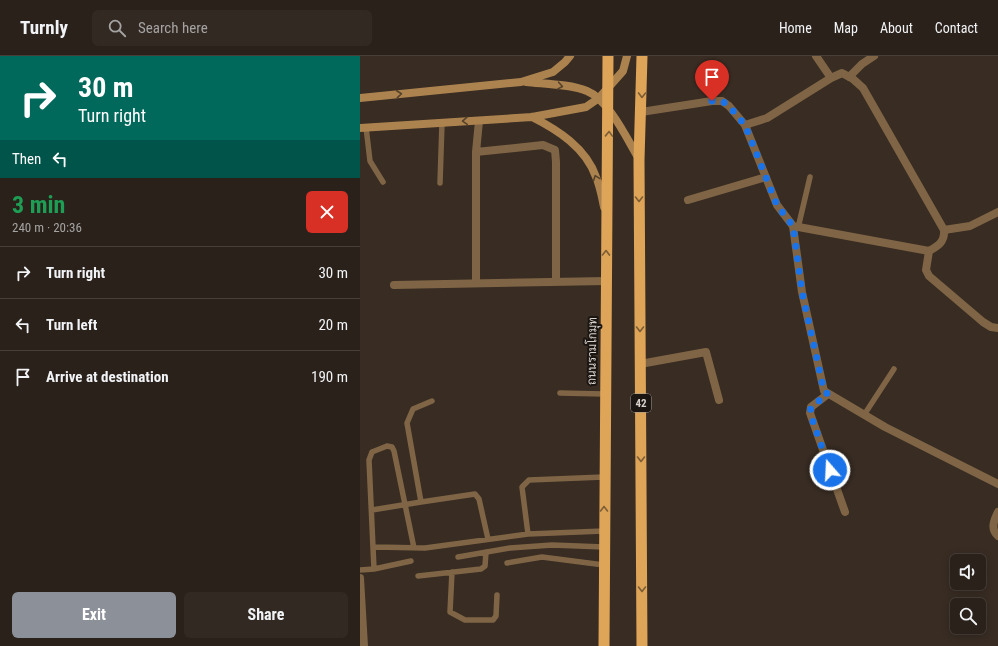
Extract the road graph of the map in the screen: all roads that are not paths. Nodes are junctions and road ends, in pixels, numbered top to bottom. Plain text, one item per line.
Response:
1 (570, 56) edge
2 (608, 56) edge
3 (627, 56) edge
4 (642, 56) edge
5 (816, 56) edge
6 (874, 56) edge
7 (849, 77) junction
8 (831, 78) junction
9 (522, 82) junction
10 (609, 87) junction
11 (360, 98) edge
12 (599, 98) junction
13 (609, 111) junction
14 (641, 112) junction
15 (532, 117) junction
16 (479, 120) junction
17 (442, 123) junction
18 (745, 125) junction
19 (363, 128) edge
20 (476, 152) junction
21 (639, 160) junction
22 (766, 177) junction
23 (810, 177) dead end
24 (383, 182) dead end
25 (440, 183) dead end
26 (688, 200) dead end
27 (998, 212) edge
28 (606, 215) junction
29 (796, 227) junction
30 (944, 230) junction
31 (929, 250) junction
32 (606, 281) junction
33 (476, 282) junction
34 (556, 282) junction
35 (394, 285) dead end
36 (998, 328) edge
37 (640, 364) junction
38 (894, 369) dead end
39 (560, 393) dead end
40 (604, 394) junction
41 (828, 394) junction
42 (432, 400) dead end
43 (719, 400) dead end
44 (864, 415) junction
45 (604, 477) junction
46 (998, 484) edge
47 (421, 502) junction
48 (405, 504) junction
49 (372, 510) junction
50 (846, 512) dead end
51 (998, 512) edge
52 (604, 531) junction
53 (528, 534) junction
54 (998, 536) edge
55 (488, 539) junction
56 (374, 547) junction
57 (604, 547) junction
58 (414, 548) junction
59 (486, 552) junction
60 (458, 557) dead end
61 (411, 561) dead end
62 (507, 563) dead end
63 (604, 565) junction
64 (374, 569) junction
65 (360, 570) edge
66 (452, 572) junction
67 (418, 576) dead end
68 (360, 578) edge
69 (497, 595) dead end
70 (364, 646) edge
71 (604, 646) edge
72 (642, 646) edge

1 - 9 main road
2 - 10 highway, ถนนรามโกมุท
3 - 10 main road
4 -> 14 highway, 42
5 - 8 street
6 - 7 street
7 - 8 street
7 - 30 street
8 - 18 street
11 -> 9 main road
9 -> 12 main road
10 - 12 main road
10 - 13 highway, ถนนรามโกมุท
12 - 13 main road
12 - 15 main road
13 - 21 main road
28 -> 13 highway, ถนนรามโกมุท
14 - 18 street
14 - 21 highway, 42
15 - 16 main road
28 -> 15 main road
16 -> 17 main road
16 - 20 street
17 - 19 main road
17 - 25 lane
18 - 22 street
19 - 24 lane
20 - 33 street
20 - 34 street
21 -> 37 highway, 42
22 - 26 street
22 - 29 street
23 - 29 lane
27 - 30 street
32 -> 28 highway, ถนนรามโกมุท
29 - 31 street
29 - 41 street
30 - 31 street
31 - 36 street
32 - 34 street
32 - 40 highway, ถนนรามโกมุท
33 - 34 street
33 - 35 street
37 - 43 street
37 -> 72 highway, 42
38 - 44 lane
39 - 40 lane
40 - 45 highway, ถนนรามโกมุท
41 - 44 street
41 - 50 street
42 - 47 lane
44 - 46 street
52 -> 45 highway, ถนนรามโกมุท
45 - 53 lane
47 - 48 lane
47 - 55 lane
48 - 49 lane
48 - 49 lane
48 - 58 lane
49 - 56 lane
51 - 54 street
52 - 53 lane
52 - 57 highway, ถนนรามโกมุท
53 - 55 lane
55 - 58 lane
56 - 58 lane
56 - 64 lane
57 - 59 lane
57 - 63 highway, ถนนรามโกมุท
59 - 60 lane
59 - 66 lane
61 - 64 lane
62 - 63 lane
63 - 71 highway, ถนนรามโกมุท
64 - 65 lane
66 - 67 lane
66 - 69 lane
68 - 70 street

